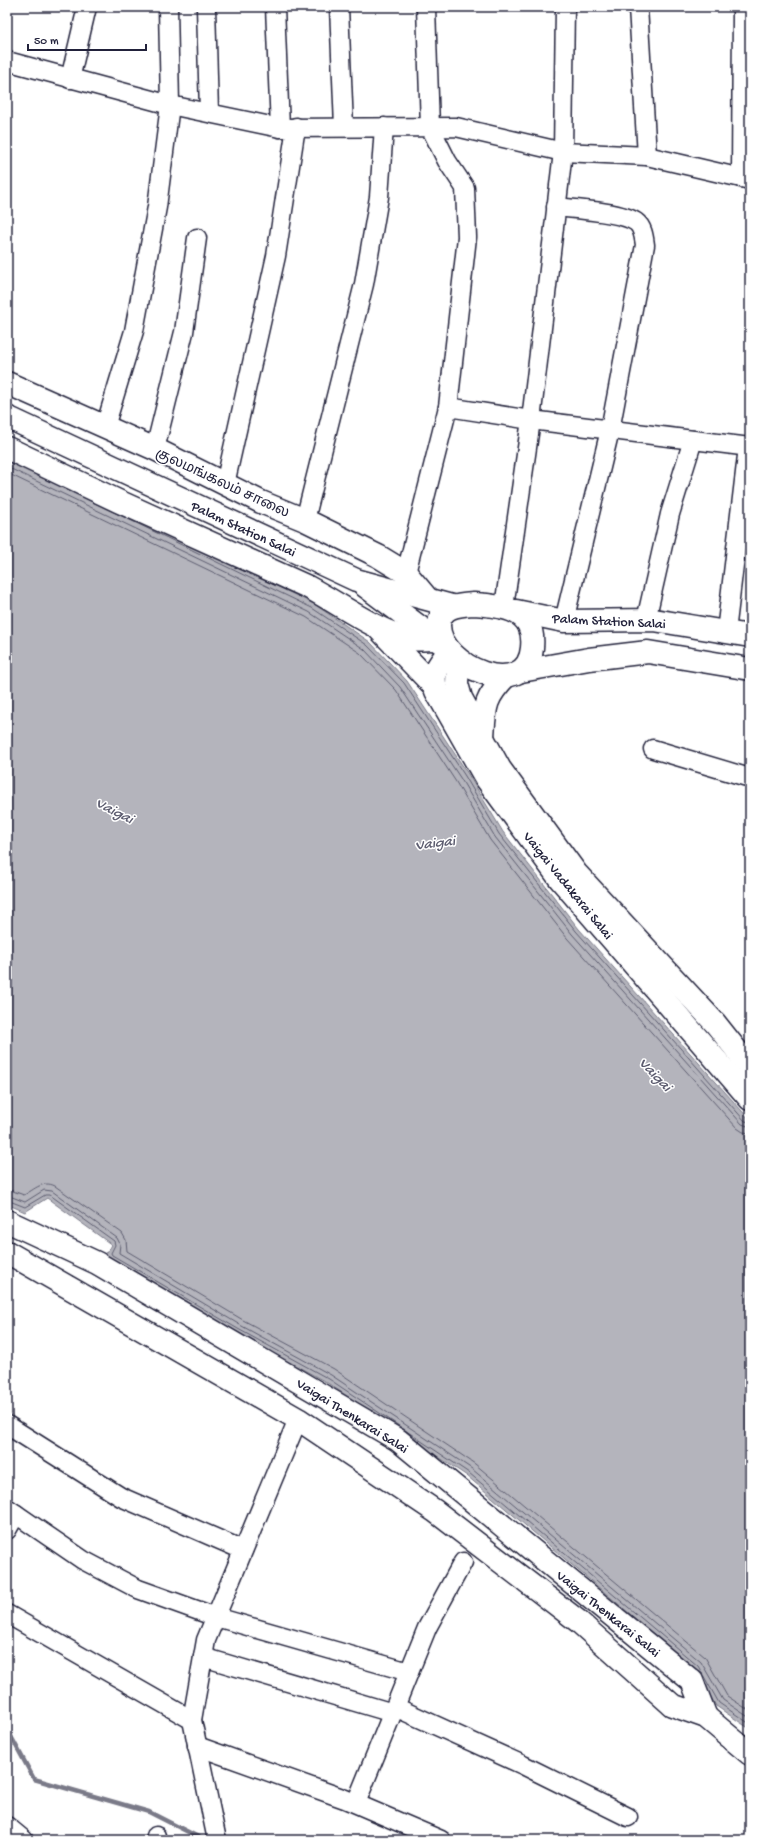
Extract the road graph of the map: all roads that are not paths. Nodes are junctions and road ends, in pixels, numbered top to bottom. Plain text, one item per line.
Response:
1 (86, 7) edge
2 (168, 7) edge
3 (206, 7) edge
4 (275, 7) edge
5 (339, 7) edge
6 (426, 7) edge
7 (565, 7) edge
8 (638, 7) edge
9 (742, 7) edge
10 (7, 61) edge
11 (70, 79) junction
12 (170, 105) junction
13 (209, 112) junction
14 (344, 127) junction
15 (384, 127) junction
16 (430, 127) junction
17 (288, 128) junction
18 (563, 152) junction
19 (647, 156) junction
20 (745, 179) edge
21 (556, 207) junction
22 (197, 238) dead end
23 (7, 382) edge
24 (448, 407) junction
25 (7, 417) edge
26 (531, 420) junction
27 (105, 427) junction
28 (610, 430) junction
29 (693, 440) junction
30 (749, 447) edge
31 (7, 448) edge
32 (155, 449) junction
33 (225, 484) junction
34 (305, 520) junction
35 (406, 573) junction
36 (356, 580) junction
37 (427, 598) junction
38 (452, 606) junction
39 (510, 609) junction
40 (646, 620) junction
41 (564, 621) junction
42 (377, 627) junction
43 (726, 632) junction
44 (750, 636) edge
45 (447, 648) junction
46 (750, 670) edge
47 (514, 674) junction
48 (435, 687) junction
49 (483, 737) junction
50 (653, 749) dead end
51 (750, 778) edge
52 (750, 1067) edge
53 (750, 1099) edge
54 (7, 1221) edge
55 (7, 1252) edge
56 (298, 1419) junction
57 (7, 1425) edge
58 (11, 1511) edge
59 (7, 1530) edge
60 (243, 1550) junction
61 (463, 1562) dead end
62 (7, 1614) edge
63 (216, 1617) junction
64 (203, 1657) junction
65 (409, 1672) junction
66 (394, 1710) junction
67 (706, 1716) junction
68 (192, 1720) junction
69 (197, 1746) junction
70 (750, 1754) edge
71 (356, 1803) junction
72 (628, 1817) dead end
73 (7, 1826) edge
74 (217, 1839) edge
75 (24, 1840) edge
76 (441, 1840) edge

1 - 11 street
2 - 12 street
3 - 13 street
4 - 17 street
5 - 14 street
6 - 16 street
7 - 18 street
8 - 19 street
9 - 20 street
10 - 11 street
11 - 12 street
12 - 13 street
12 - 27 street
13 - 17 street
14 - 15 street
14 - 17 street
15 - 16 street
15 - 34 street
16 - 18 street
16 - 24 street
17 - 33 street
18 - 19 street
18 - 21 street
19 - 20 street
21 - 26 street
21 - 28 street
22 - 32 street
23 - 27 main road, குலமங்கலம் சாலை
24 - 26 street
24 - 35 street
25 - 36 main road, Palam Station Salai
26 - 28 street
26 - 39 street
27 - 32 main road, குலமங்கலம் சாலை
28 - 29 street
28 - 41 street
29 - 30 street
29 - 40 street
30 - 43 street
31 - 42 main road
32 - 33 main road, குலமங்கலம் சாலை
33 - 34 main road, குலமங்கலம் சாலை
34 - 35 main road, குலமங்கலம் சாலை
35 - 37 main road, குலமங்கலம் சாலை
36 - 37 main road, Palam Station Salai
36 - 45 main road, Palam Station Salai
37 - 38 main road, Palam Station Salai
38 - 39 main road
38 - 45 main road
39 - 41 main road, Palam Station Salai
39 - 47 main road
40 - 41 main road, Palam Station Salai
40 - 43 main road, Palam Station Salai
42 - 45 main road
42 - 48 main road, Vaigai Vadakarai Salai
43 - 44 main road, Palam Station Salai
45 - 47 main road
45 - 48 main road
45 - 49 main road, Vaigai Vadakarai Salai
46 - 47 main road
47 - 49 main road
48 - 53 main road, Vaigai Vadakarai Salai
49 - 52 main road, Vaigai Vadakarai Salai
50 - 51 street
54 - 67 main road, Vaigai Thenkarai Salai
55 - 56 main road, Vaigai Thenkarai Salai
56 - 60 street
56 - 67 main road, Vaigai Thenkarai Salai
57 - 60 street
58 - 59 street
58 - 63 street
60 - 63 street
61 - 65 street
62 - 68 street
63 - 64 street
63 - 65 street
64 - 66 street
64 - 68 street
65 - 66 street
66 - 71 street
66 - 72 street
67 - 70 main road, Vaigai Thenkarai Salai
68 - 69 street
69 - 71 street
69 - 74 street
71 - 76 street
73 - 75 street

